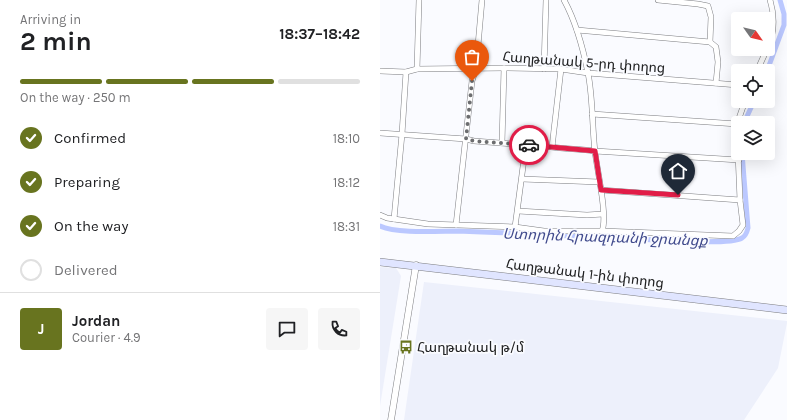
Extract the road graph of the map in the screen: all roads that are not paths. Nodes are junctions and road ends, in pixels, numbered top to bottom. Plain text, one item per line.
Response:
1 (419, 0) edge
2 (482, 0) edge
3 (546, 0) edge
4 (564, 0) edge
5 (658, 0) edge
6 (770, 0) edge
7 (773, 12) edge
8 (577, 30) junction
9 (710, 42) junction
10 (476, 68) junction
11 (504, 68) junction
12 (417, 69) junction
13 (544, 69) junction
14 (561, 69) junction
15 (380, 71) edge
16 (406, 72) junction
17 (588, 73) junction
18 (716, 83) junction
19 (731, 84) edge
20 (592, 114) junction
21 (731, 124) edge
22 (380, 133) edge
23 (402, 134) junction
24 (466, 139) junction
25 (502, 143) junction
26 (526, 144) junction
27 (552, 147) junction
28 (595, 151) junction
29 (731, 160) edge
30 (739, 160) edge
31 (522, 179) junction
32 (599, 182) junction
33 (601, 190) junction
34 (740, 200) junction
35 (518, 211) junction
36 (603, 214) junction
37 (380, 216) edge
38 (394, 219) junction
39 (456, 225) junction
40 (515, 227) junction
41 (602, 231) junction
42 (380, 262) edge
43 (416, 265) junction
44 (787, 310) edge
45 (391, 420) edge

1 - 12 street
2 - 10 street
3 - 13 street
4 - 8 street
5 - 9 street
6 - 7 street
8 - 9 street
8 - 17 street
9 - 18 street
10 - 11 street, Հաղթանակ 5-րդ փողոց
10 - 12 street, Հաղթանակ 5-րդ փողոց
10 - 24 street
11 - 13 street, Հաղթանակ 5-րդ փողոց
11 - 25 street
12 - 16 street, Հաղթանակ 5-րդ փողոց
13 - 14 street, Հաղթանակ 5-րդ փողոց
14 - 17 street, Հաղթանակ 5-րդ փողոց
14 - 27 street
15 - 16 street, Հաղթանակ 5-րդ փողոց
16 - 23 street
17 - 18 street, Հաղթանակ 5-րդ փողոց
17 - 20 street
18 - 19 street, Հաղթանակ 5-րդ փողոց
20 - 21 street
20 - 28 street
22 - 23 street
23 - 24 street
23 - 38 street
24 - 25 street
24 - 39 street
25 - 26 street
26 - 27 street
26 - 31 street
27 - 28 street
28 - 29 street
28 - 32 street
30 - 34 street
31 - 32 street
31 - 35 street
32 - 33 street
33 - 34 street
33 - 36 street
34 - 41 street
35 - 36 street
35 - 40 street
36 - 41 street
37 - 38 street
38 - 39 street
39 - 40 street
40 - 41 street
42 - 43 main road, Հաղթանակ 1-ին փողոց
43 - 44 main road, Հաղթանակ 1-ին փողոց
43 - 45 street

